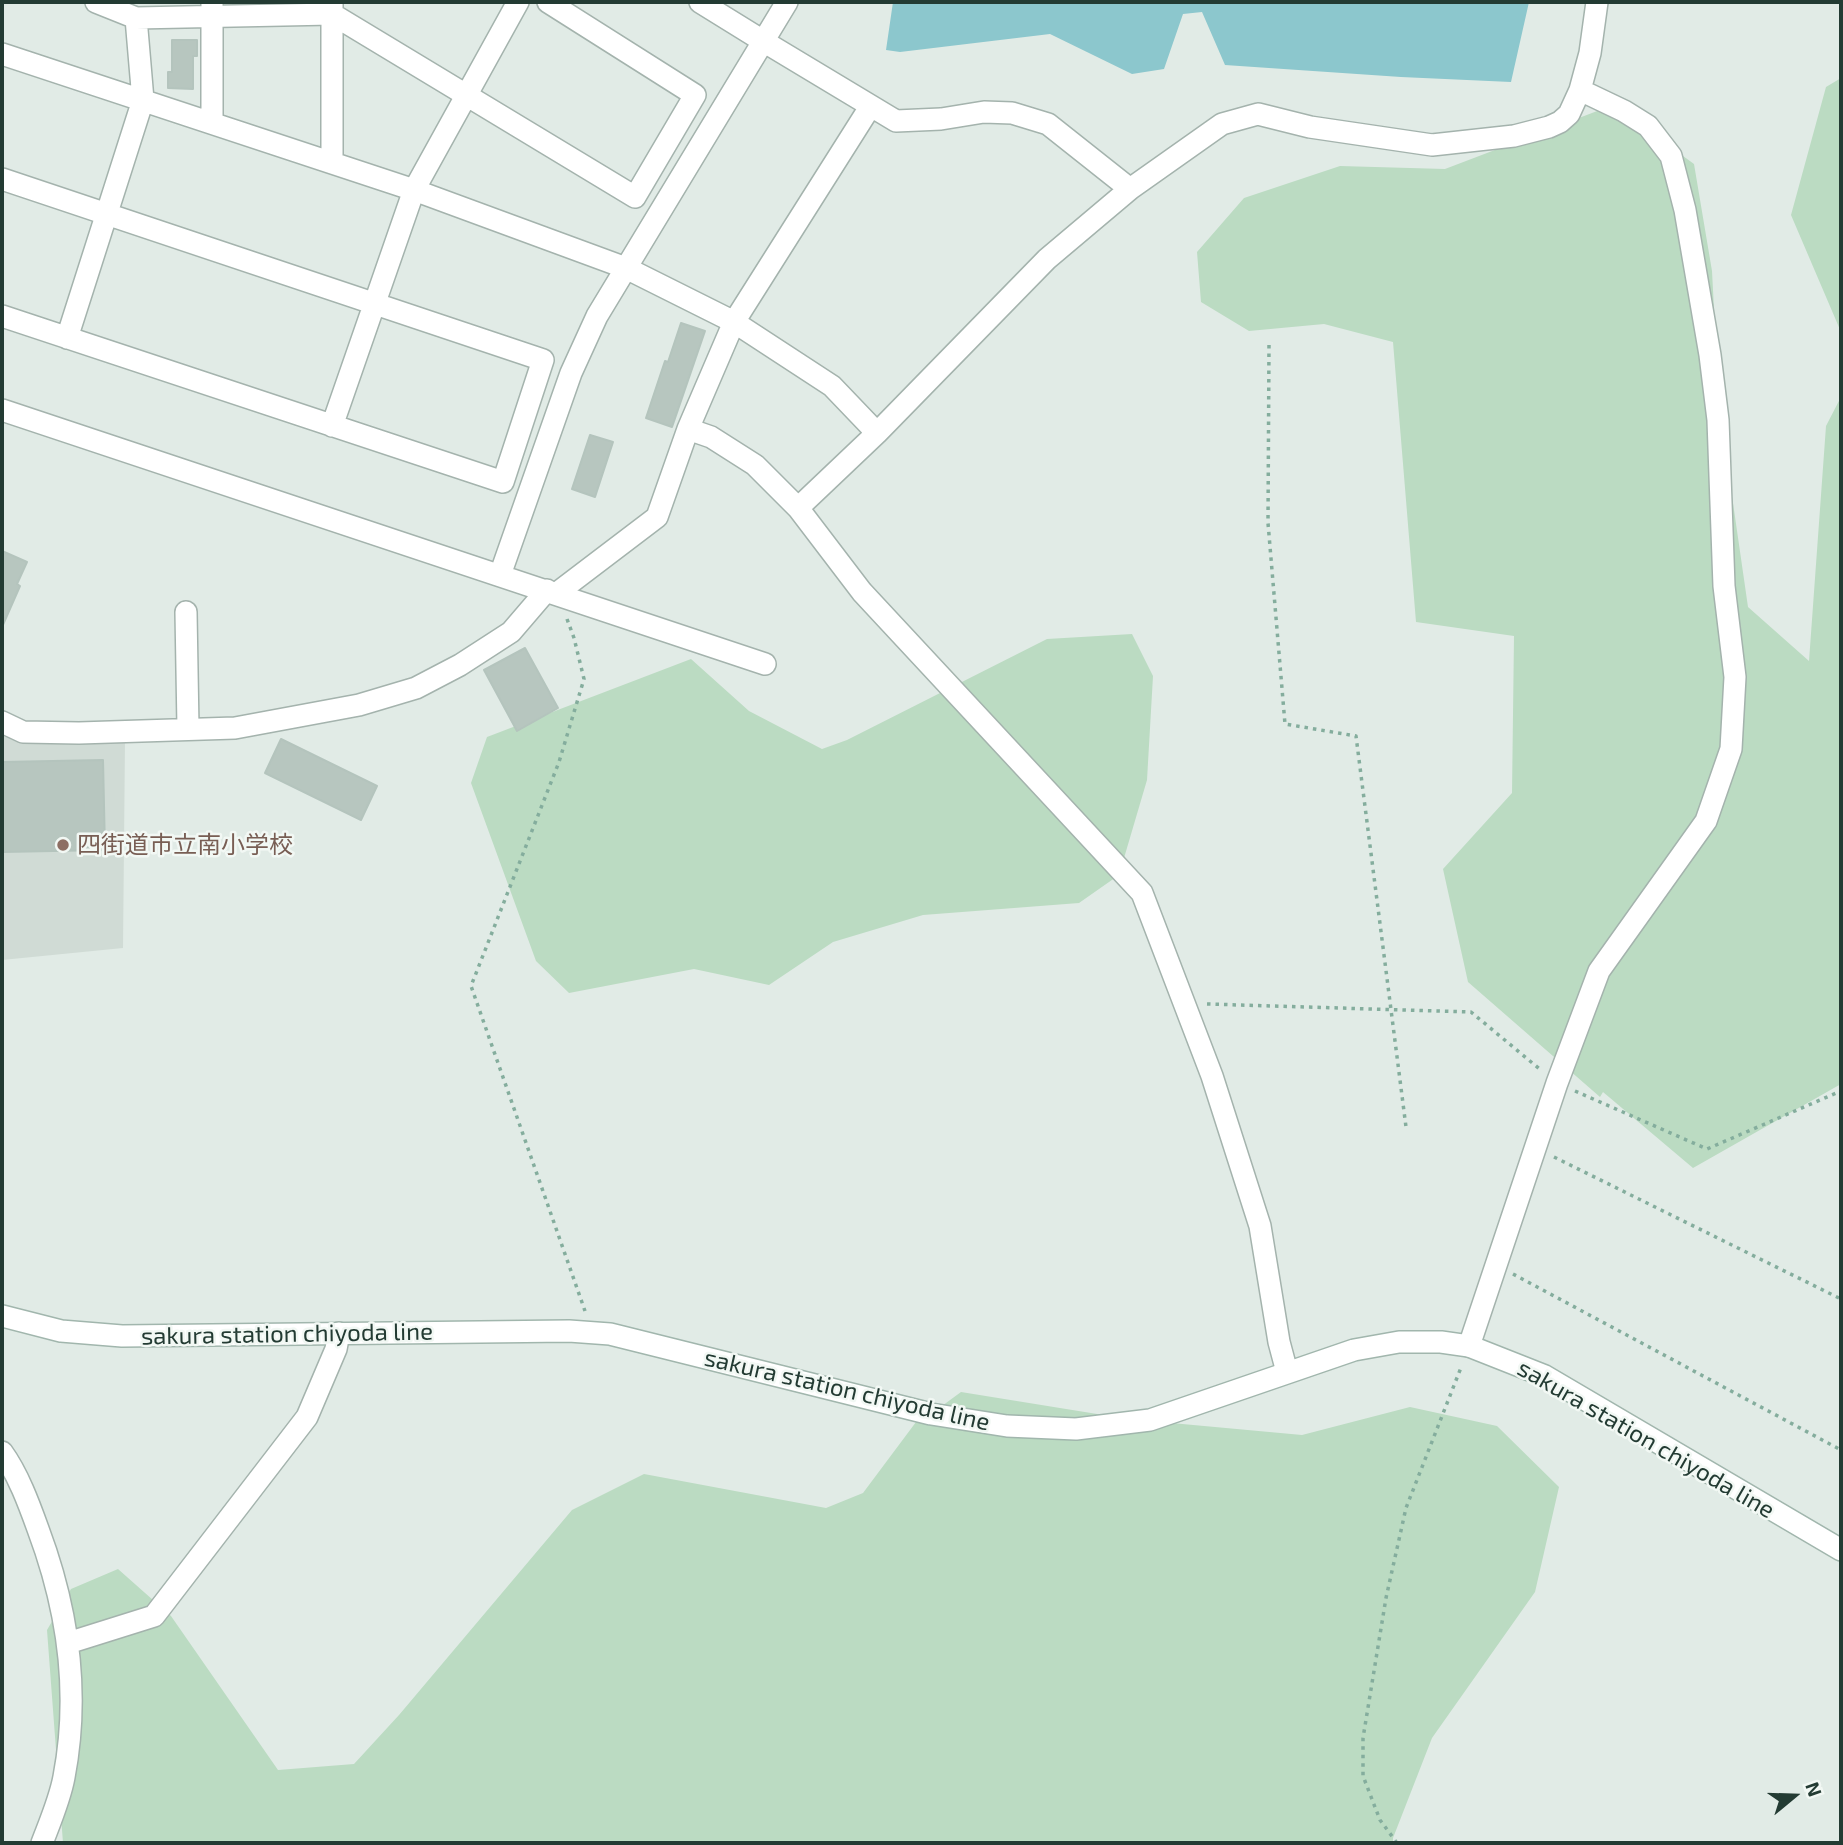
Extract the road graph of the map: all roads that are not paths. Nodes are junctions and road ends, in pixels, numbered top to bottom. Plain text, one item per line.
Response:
1 (96, 2) edge
2 (517, 2) edge
3 (548, 2) edge
4 (700, 2) edge
5 (788, 2) edge
6 (1597, 2) edge
7 (332, 8) edge
8 (212, 9) edge
9 (136, 18) junction
10 (763, 41) junction
11 (2, 54) edge
12 (1580, 90) junction
13 (466, 96) junction
14 (144, 100) junction
15 (870, 107) junction
16 (212, 123) junction
17 (332, 162) junction
18 (2, 179) edge
19 (1130, 189) junction
20 (414, 190) junction
21 (106, 214) junction
22 (626, 268) junction
23 (374, 304) junction
24 (2, 316) edge
25 (734, 322) junction
26 (67, 338) junction
27 (2, 410) edge
28 (332, 426) junction
29 (688, 429) junction
30 (877, 433) junction
31 (798, 508) junction
32 (500, 575) junction
33 (552, 592) junction
34 (186, 612) dead end
35 (765, 664) dead end
36 (2, 722) edge
37 (188, 728) junction
38 (2, 1316) edge
39 (339, 1334) junction
40 (1469, 1346) junction
41 (1287, 1372) junction
42 (2, 1452) edge
43 (1841, 1550) edge
44 (68, 1643) junction
45 (42, 1843) edge

1 - 9 street
2 - 13 street
3 - 13 street
4 - 10 street
5 - 10 street
6 - 12 street
7 - 8 street
7 - 13 street
7 - 17 street
8 - 9 street
8 - 16 street
9 - 14 street
10 - 15 street
10 - 22 street
11 - 14 street
12 - 19 street
12 - 40 street
13 - 20 street
14 - 16 street
14 - 21 street
15 - 19 street
15 - 25 street
16 - 17 street
17 - 20 street
18 - 21 street
19 - 30 street
20 - 22 street
20 - 23 street
21 - 23 street
21 - 26 street
22 - 25 street
22 - 32 street
23 - 28 street
23 - 28 street
24 - 26 street
25 - 29 street
25 - 30 street
26 - 28 street
27 - 32 street
29 - 31 street
29 - 33 street
30 - 31 street
31 - 41 street
32 - 33 street
33 - 35 street
33 - 37 street
34 - 37 street
36 - 37 street
38 - 39 street, sakura station chiyoda line
39 - 41 street, sakura station chiyoda line
39 - 44 street
40 - 41 street, sakura station chiyoda line
40 - 43 street, sakura station chiyoda line
42 - 44 street
44 - 45 street

